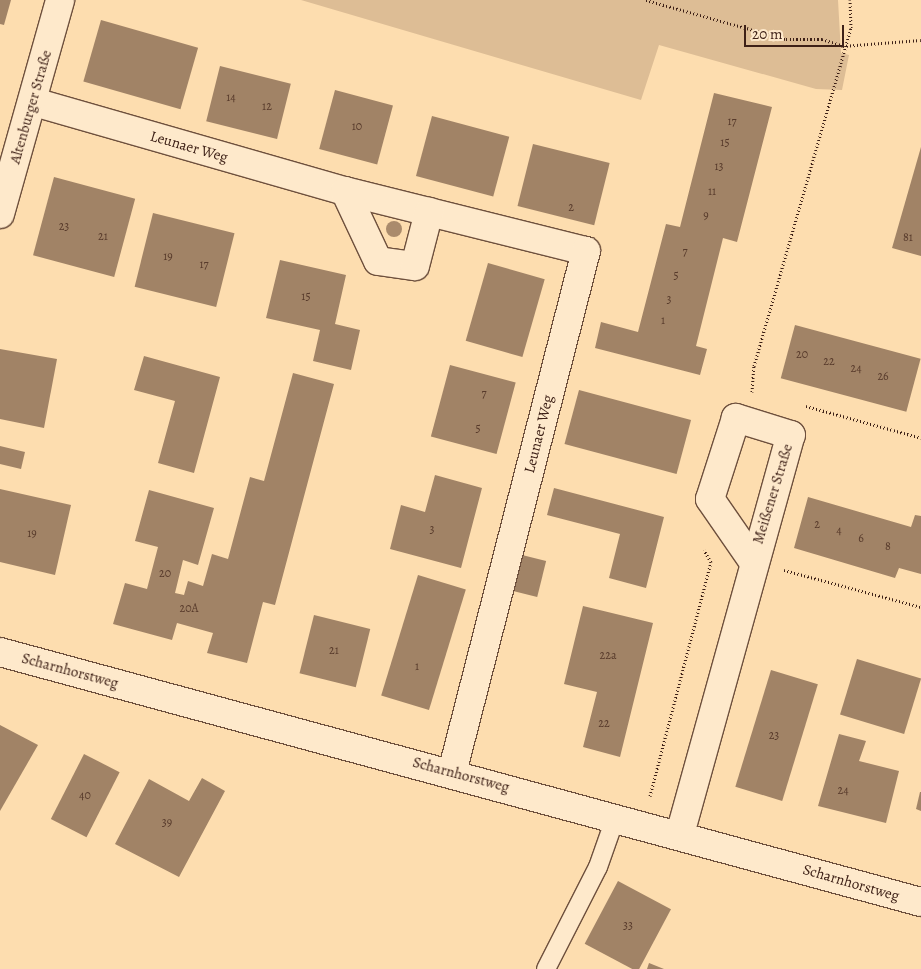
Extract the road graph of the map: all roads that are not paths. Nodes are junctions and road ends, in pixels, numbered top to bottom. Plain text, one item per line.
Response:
1 (60, 0) edge
2 (34, 102) junction
3 (345, 191) junction
4 (429, 212) junction
5 (0, 214) edge
6 (752, 561) junction
7 (0, 652) edge
8 (452, 772) junction
9 (616, 816) junction
10 (680, 834) junction
11 (921, 902) edge
12 (546, 969) edge

1 - 2 street, Altenburger Straße
2 - 3 street, Leunaer Weg
2 - 5 street, Altenburger Straße
3 - 4 street, Leunaer Weg
3 - 4 street
4 - 8 street, Leunaer Weg
6 - 6 street, Meißener Straße
6 - 10 street, Meißener Straße
7 - 8 street, Scharnhorstweg
8 - 9 street, Scharnhorstweg
9 - 10 street, Scharnhorstweg
9 - 12 lane
10 - 11 street, Scharnhorstweg

